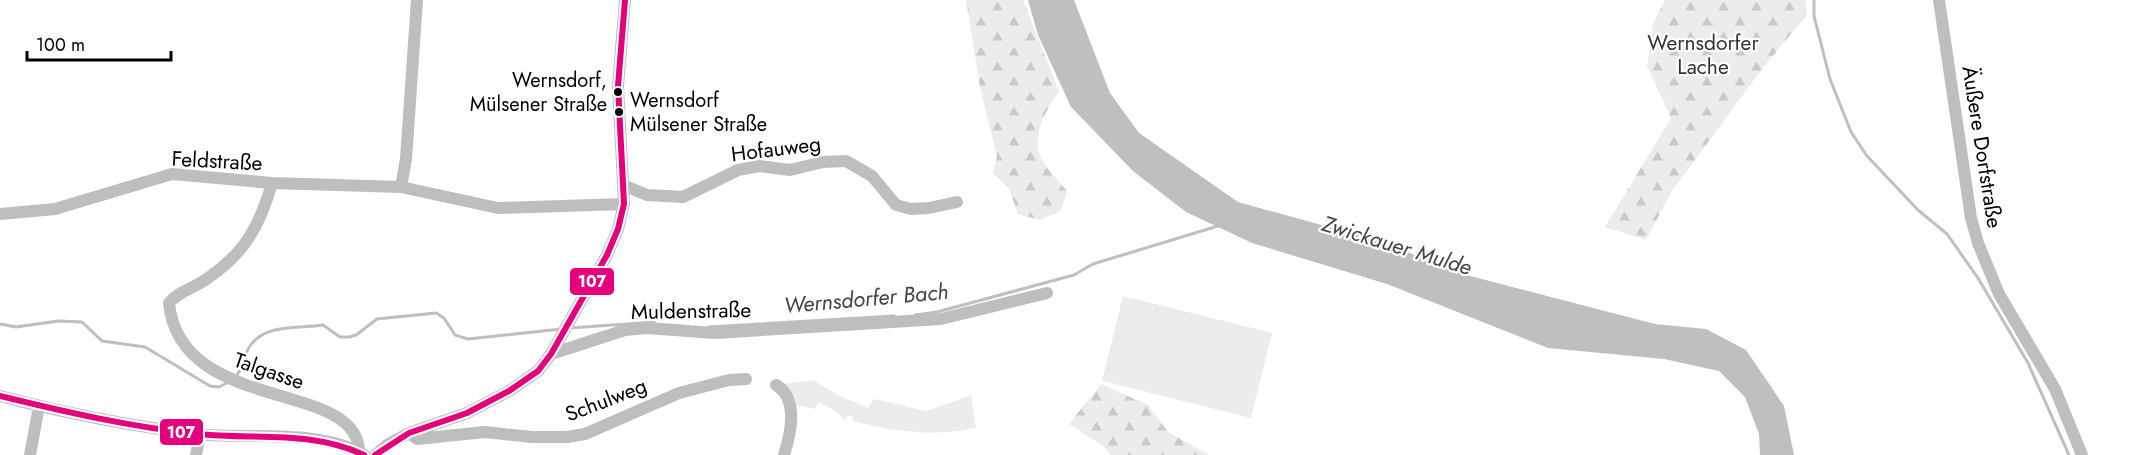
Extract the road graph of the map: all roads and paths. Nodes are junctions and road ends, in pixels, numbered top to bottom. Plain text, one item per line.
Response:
1 (417, 0) edge
2 (625, 0) edge
3 (1939, 0) edge
4 (272, 183) junction
5 (625, 186) junction
6 (401, 187) junction
7 (957, 202) dead end
8 (624, 204) junction
9 (0, 214) edge
10 (1047, 294) dead end
11 (551, 354) junction
12 (746, 379) dead end
13 (776, 385) dead end
14 (0, 396) edge
15 (39, 406) junction
16 (409, 433) junction
17 (200, 434) junction
18 (361, 454) edge
19 (30, 455) edge
20 (196, 455) edge
21 (375, 455) edge
22 (784, 455) edge
23 (2082, 455) edge

1 - 6 street
2 - 5 street
3 - 23 street, Äußere Dorfstraße
4 - 6 street, Feldstraße
4 - 9 street, Feldstraße
4 - 18 street, Talgasse
5 - 7 street, Hofauweg
5 - 8 street
6 - 8 street, Feldstraße
8 - 11 street
10 - 11 street, Muldenstraße
11 - 16 street
12 - 16 street, Schulweg
13 - 22 street
14 - 15 street
15 - 17 street
15 - 19 street
16 - 21 street
17 - 18 street
17 - 20 street

